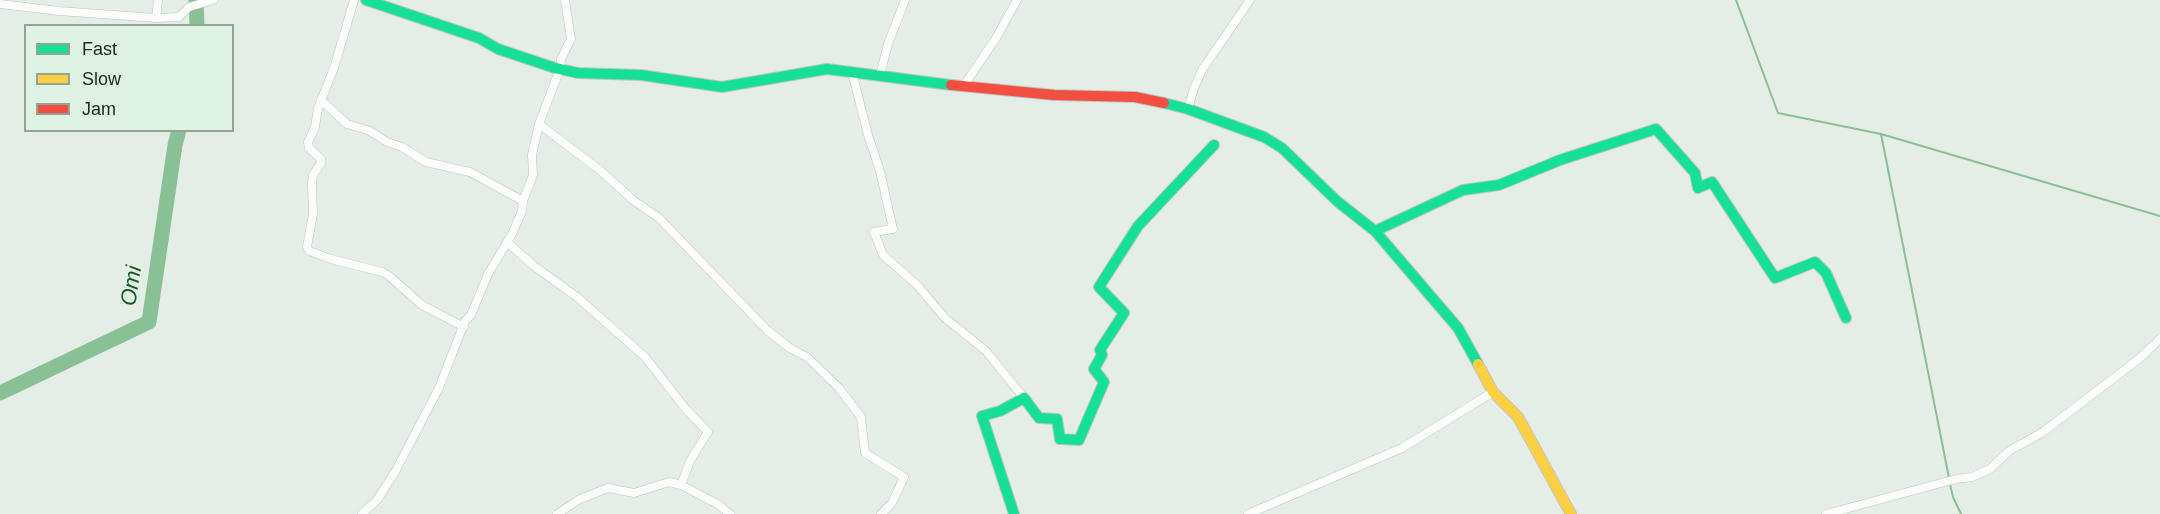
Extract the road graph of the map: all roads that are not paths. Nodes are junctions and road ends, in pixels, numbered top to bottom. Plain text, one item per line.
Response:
1 (158, 0) edge
2 (212, 0) edge
3 (354, 0) edge
4 (366, 0) edge
5 (565, 0) edge
6 (905, 0) edge
7 (1017, 0) edge
8 (1250, 0) edge
9 (0, 4) edge
10 (156, 18) junction
11 (560, 69) junction
12 (852, 72) junction
13 (880, 75) junction
14 (963, 87) junction
15 (321, 100) junction
16 (1188, 109) junction
17 (539, 124) junction
18 (1214, 145) dead end
19 (523, 201) junction
20 (1375, 231) junction
21 (507, 242) junction
22 (1846, 318) dead end
23 (464, 327) junction
24 (2160, 339) edge
25 (1493, 392) junction
26 (1024, 398) junction
27 (681, 485) junction
28 (362, 514) edge
29 (557, 514) edge
30 (730, 514) edge
31 (881, 514) edge
32 (1014, 514) edge
33 (1248, 514) edge
34 (1571, 514) edge
35 (1826, 514) edge

1 - 10 street
2 - 10 street
3 - 15 street
4 - 11 street
5 - 11 street
6 - 13 street
7 - 14 street
8 - 16 street
9 - 10 street
11 - 12 street
11 - 17 street
12 - 13 street
12 - 26 street
13 - 14 street
14 - 16 street
15 - 19 street
15 - 23 street
16 - 20 street
17 - 19 street
17 - 31 street
18 - 26 street
19 - 21 street
20 - 22 street
20 - 25 street
21 - 23 street
21 - 27 street
23 - 28 street
24 - 35 street
25 - 33 street
25 - 34 street
26 - 32 street
27 - 29 street
27 - 30 street

